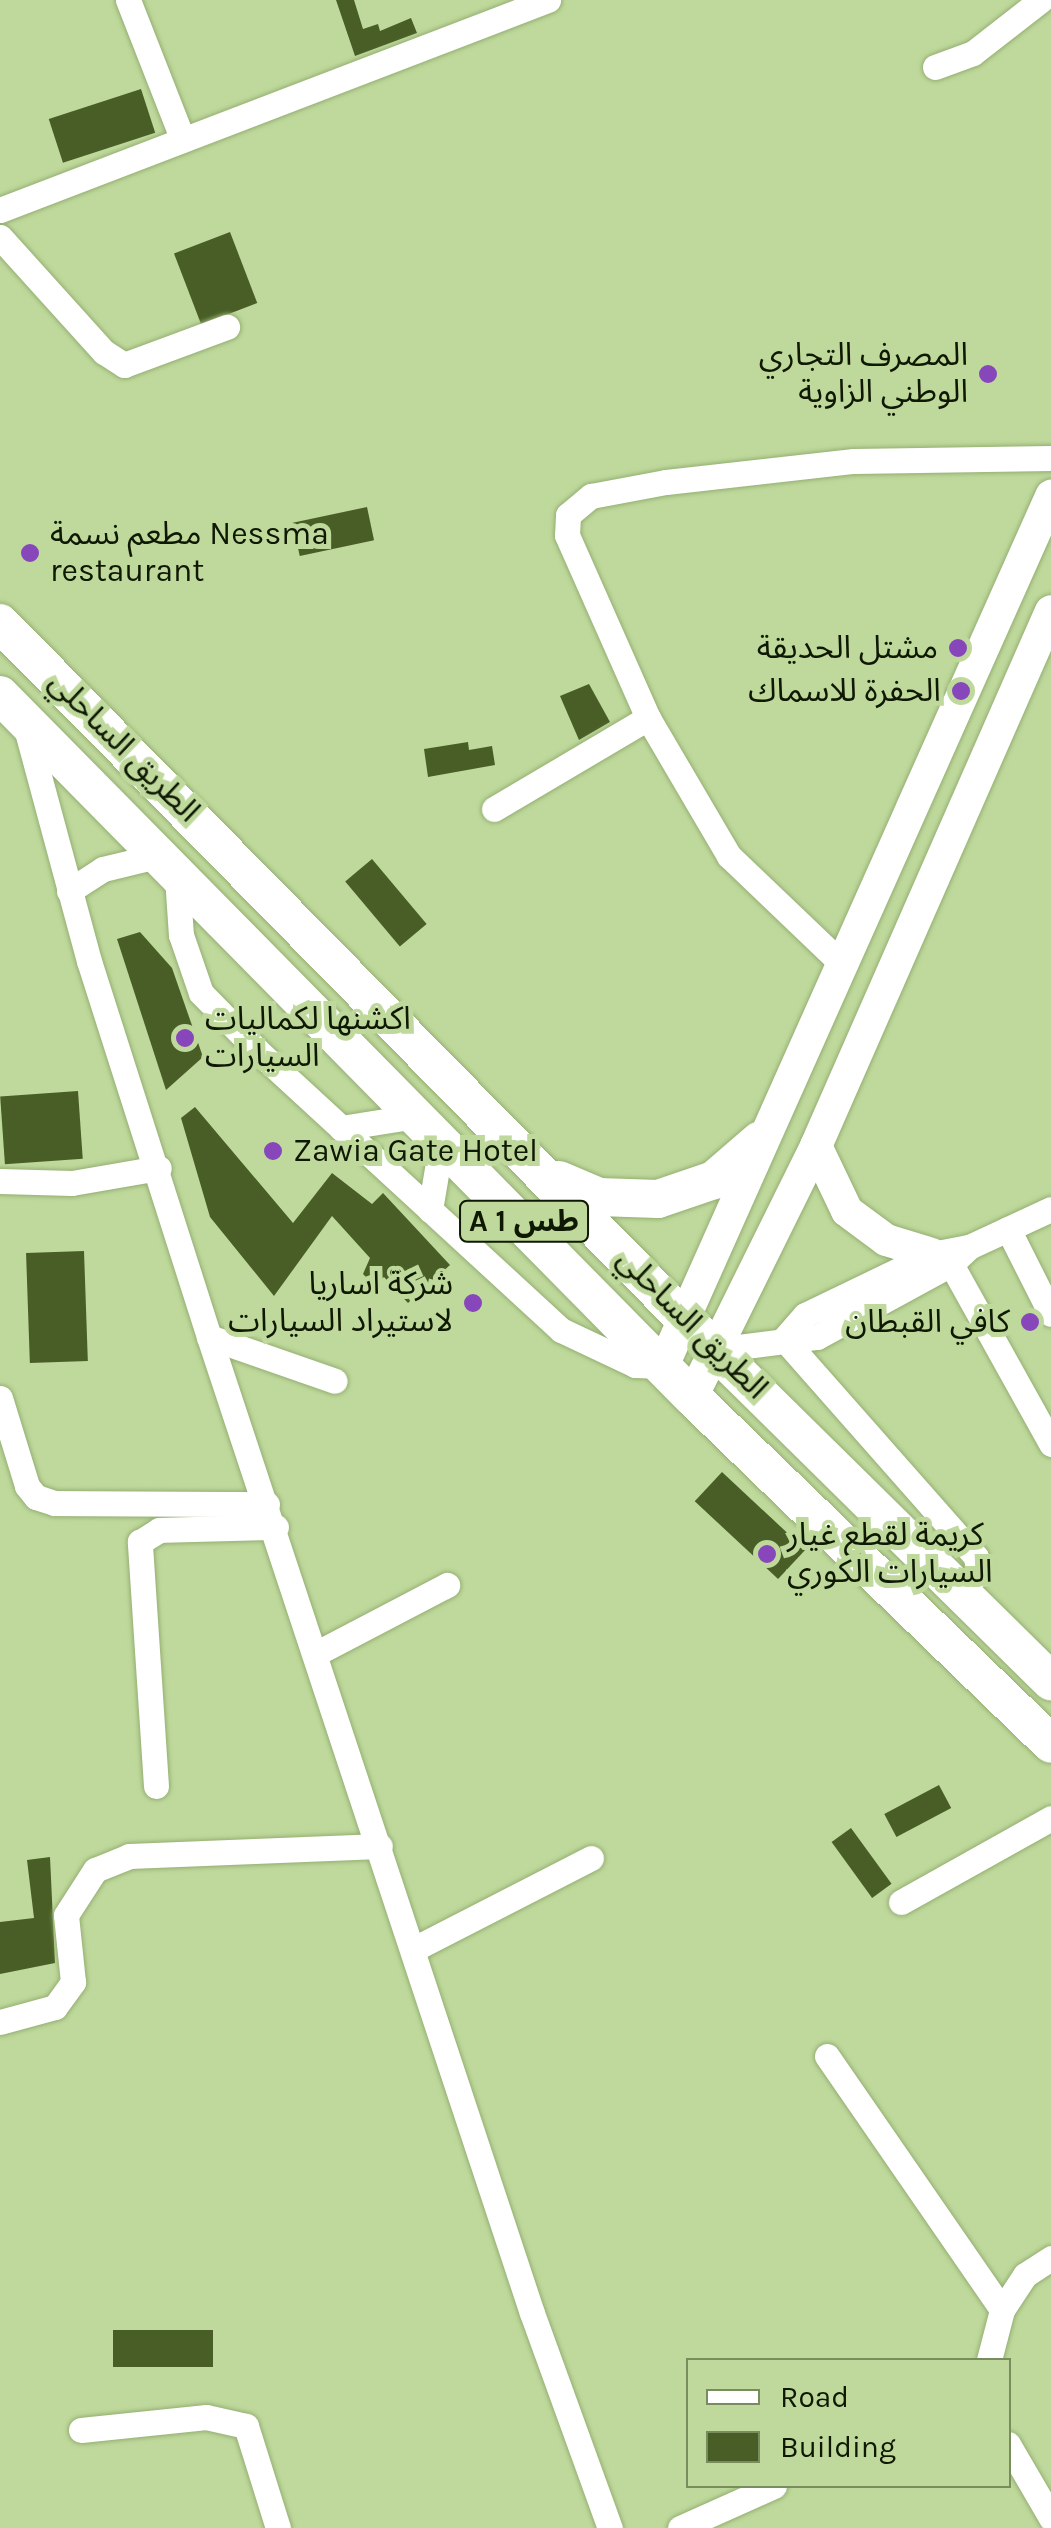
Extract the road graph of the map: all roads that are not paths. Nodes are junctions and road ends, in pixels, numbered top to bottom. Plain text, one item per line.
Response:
1 (128, 0) edge
2 (548, 0) edge
3 (1041, 0) edge
4 (935, 67) dead end
5 (183, 140) junction
6 (0, 210) edge
7 (0, 237) edge
8 (227, 327) dead end
9 (1051, 458) edge
10 (1051, 496) edge
11 (1051, 611) edge
12 (0, 623) edge
13 (0, 695) edge
14 (648, 718) junction
15 (26, 724) junction
16 (494, 809) dead end
17 (167, 866) junction
18 (69, 890) junction
19 (841, 963) junction
20 (341, 1128) junction
21 (429, 1128) junction
22 (759, 1141) junction
23 (816, 1146) junction
24 (159, 1168) junction
25 (546, 1172) junction
26 (0, 1181) edge
27 (1051, 1209) edge
28 (430, 1210) junction
29 (1008, 1229) junction
30 (951, 1255) junction
31 (1051, 1314) edge
32 (685, 1315) junction
33 (208, 1337) junction
34 (784, 1339) junction
35 (716, 1350) junction
36 (664, 1366) junction
37 (335, 1382) dead end
38 (692, 1396) junction
39 (0, 1398) edge
40 (1051, 1444) edge
41 (272, 1515) junction
42 (447, 1585) dead end
43 (962, 1596) junction
44 (317, 1653) junction
45 (1043, 1661) edge
46 (1051, 1744) edge
47 (156, 1786) dead end
48 (1051, 1818) edge
49 (380, 1846) junction
50 (591, 1858) dead end
51 (902, 1902) dead end
52 (414, 1949) junction
53 (0, 2022) edge
54 (827, 2056) dead end
55 (1051, 2258) edge
56 (1002, 2310) junction
57 (990, 2358) edge
58 (81, 2430) dead end
59 (1011, 2449) edge
60 (770, 2488) edge
61 (1051, 2518) edge
62 (278, 2528) edge
63 (610, 2528) edge
64 (680, 2528) edge

1 - 5 street
2 - 5 street
3 - 4 street
5 - 6 street
7 - 8 street
9 - 14 street
10 - 19 main road
11 - 23 main road
12 - 25 highway, الطريق الساحلي / A 1 طس
13 - 15 highway, الطريق الساحلي / A 1 طس
14 - 16 street
14 - 19 street
15 - 17 highway, الطريق الساحلي / A 1 طس
15 - 18 street
17 - 18 street
17 - 20 street
17 - 21 highway, الطريق الساحلي / A 1 طس
18 - 24 street
19 - 22 main road
20 - 21 street
20 - 28 street
21 - 28 street
21 - 36 highway, الطريق الساحلي / A 1 طس
22 - 25 highway
22 - 32 main road
23 - 30 main road
23 - 35 main road
24 - 26 street
24 - 33 street
25 - 32 highway, الطريق الساحلي / A 1 طس
27 - 29 street
28 - 36 street
29 - 30 street
29 - 31 street
30 - 34 street
30 - 40 street
32 - 35 highway, الطريق الساحلي / A 1 طس
32 - 36 main road
33 - 37 street
33 - 41 street
34 - 35 street
34 - 43 street
35 - 38 main road
35 - 43 highway, الطريق الساحلي / A 1 طس
36 - 38 highway, الطريق الساحلي / A 1 طس
38 - 46 highway, الطريق الساحلي / A 1 طس
39 - 41 street
41 - 44 street
41 - 47 street
42 - 44 street
43 - 45 highway, الطريق الساحلي / A 1 طس
44 - 49 street
48 - 51 street
49 - 52 street
49 - 53 street
50 - 52 street
52 - 63 street
54 - 56 street
55 - 56 street
56 - 57 street
58 - 62 street
59 - 61 street
60 - 64 street

